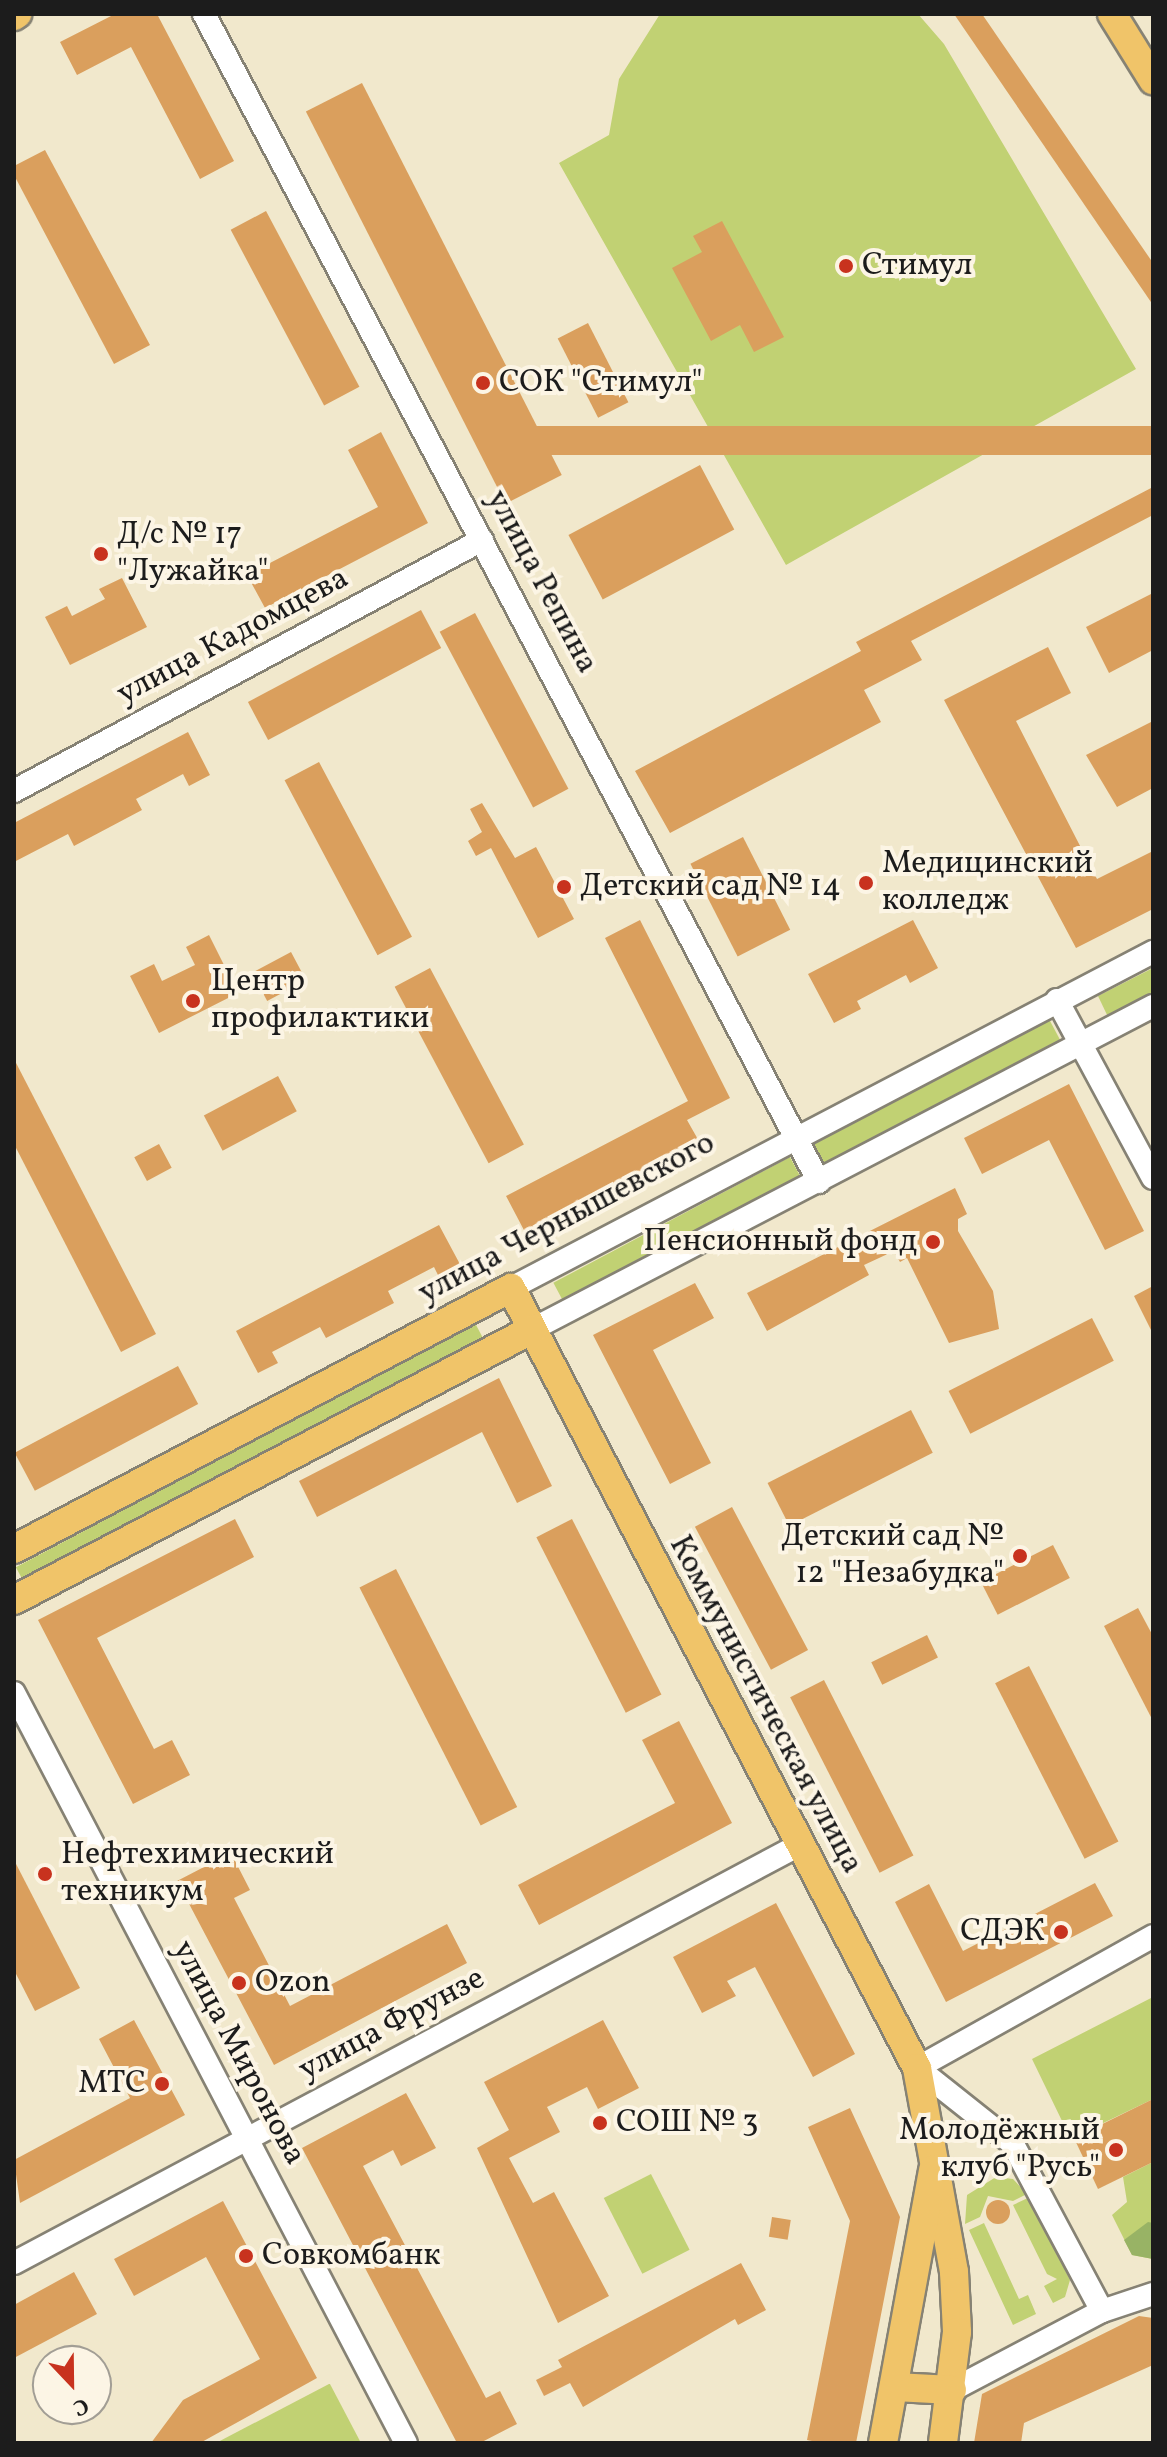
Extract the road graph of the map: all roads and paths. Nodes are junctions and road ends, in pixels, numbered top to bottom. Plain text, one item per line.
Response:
1 (204, 14) edge
2 (1112, 14) edge
3 (1153, 80) edge
4 (482, 540) junction
5 (14, 791) edge
6 (1153, 952) edge
7 (1057, 1000) junction
8 (1153, 1006) edge
9 (1080, 1043) junction
10 (796, 1136) junction
11 (1153, 1178) edge
12 (819, 1182) junction
13 (511, 1288) junction
14 (533, 1329) junction
15 (14, 1549) edge
16 (14, 1600) edge
17 (14, 1693) edge
18 (799, 1845) junction
19 (1153, 1936) edge
20 (917, 2068) junction
21 (247, 2139) junction
22 (935, 2161) junction
23 (14, 2263) edge
24 (1153, 2294) edge
25 (1102, 2311) junction
26 (895, 2387) junction
27 (952, 2390) junction
28 (406, 2443) edge
29 (883, 2443) edge
30 (943, 2443) edge

1 - 4 street, улица Репина
2 - 3 main road
4 - 5 street, улица Кадомцева
4 - 10 street, улица Репина
6 - 7 street, улица Чернышевского
7 - 9 street
7 - 10 street, улица Чернышевского
8 - 9 street
9 - 11 street
9 - 12 street
10 - 12 street, улица Репина
10 - 13 street, улица Чернышевского
12 - 14 street
13 - 14 main road, Коммунистическая улица
13 - 15 main road, улица Чернышевского
14 - 16 main road
14 - 18 main road, Коммунистическая улица
17 - 21 street, улица Миронова
18 - 20 main road, Коммунистическая улица
18 - 21 street, улица Фрунзе
19 - 20 street
20 - 22 main road, Коммунистическая улица
20 - 25 street
21 - 23 street, улица Фрунзе
21 - 28 street, улица Миронова
22 - 26 main road, Коммунистическая улица
22 - 27 main road, Коммунистическая улица
24 - 25 street
25 - 27 street
26 - 27 main road
26 - 29 main road, Коммунистическая улица
27 - 30 main road, Коммунистическая улица

